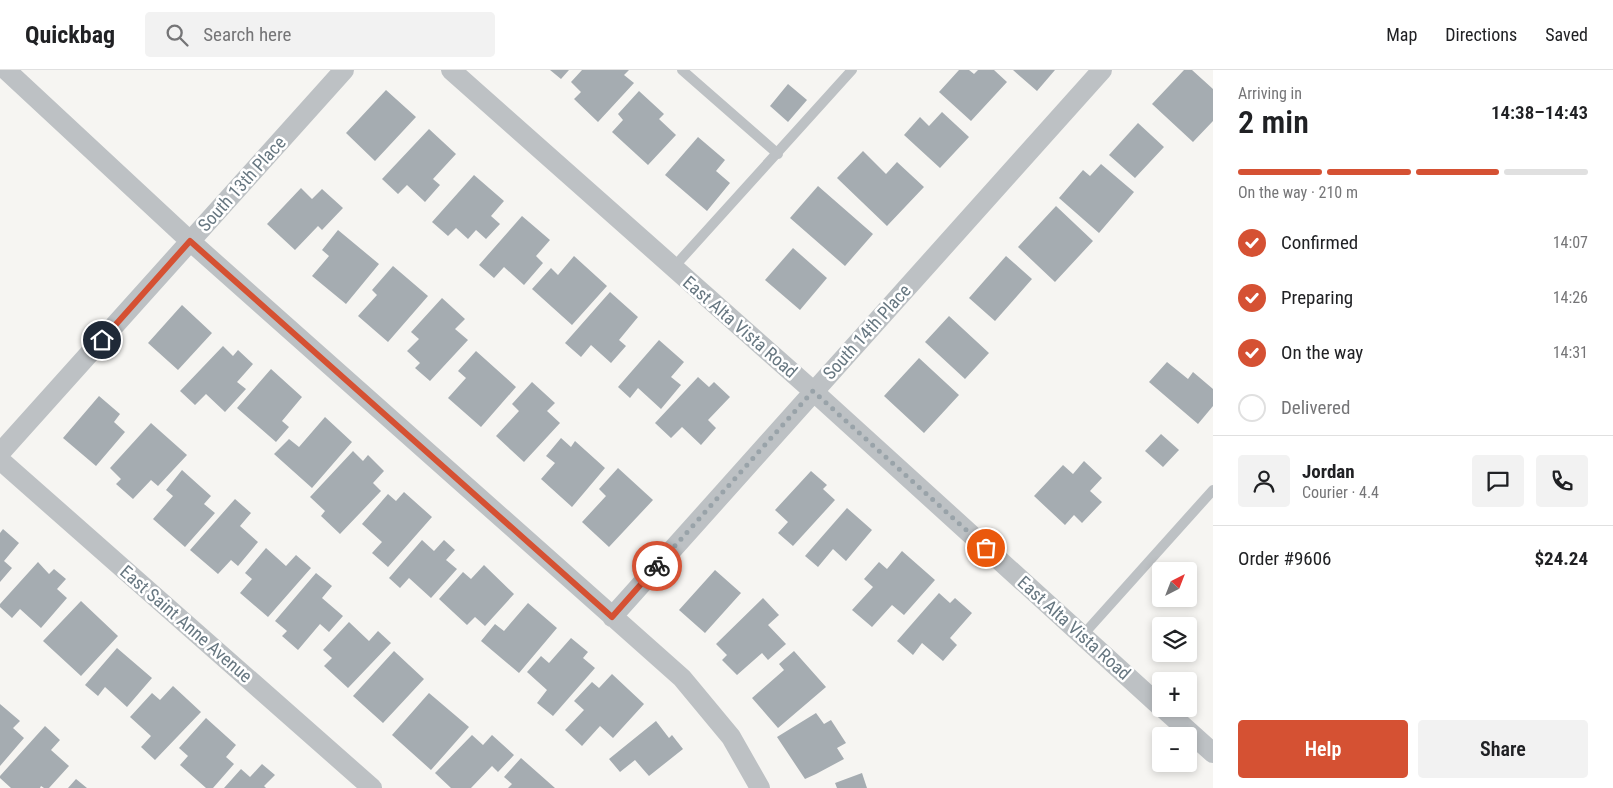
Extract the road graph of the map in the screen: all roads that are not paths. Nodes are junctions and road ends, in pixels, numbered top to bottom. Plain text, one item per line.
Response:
1 (6, 70) edge
2 (344, 70) edge
3 (451, 70) edge
4 (682, 70) edge
5 (852, 70) edge
6 (1102, 70) edge
7 (778, 154) junction
8 (190, 241) junction
9 (674, 268) junction
10 (813, 391) junction
11 (0, 453) edge
12 (0, 460) edge
13 (1213, 490) edge
14 (612, 617) junction
15 (1082, 636) junction
16 (1152, 699) edge
17 (1172, 717) edge
18 (1213, 753) edge
19 (372, 788) edge
20 (760, 788) edge

1 - 8 street
2 - 8 street, South 13th Place
3 - 9 street, East Alta Vista Road
4 - 7 lane
5 - 7 lane
6 - 10 street, South 14th Place
7 - 9 lane
8 - 11 street, South 13th Place
8 - 14 street
9 - 10 street, East Alta Vista Road
10 - 14 street, South 14th Place
10 - 15 street, East Alta Vista Road
12 - 19 street, East Saint Anne Avenue
13 - 15 lane
14 - 20 street
15 - 16 street, East Alta Vista Road
17 - 18 street, East Alta Vista Road

